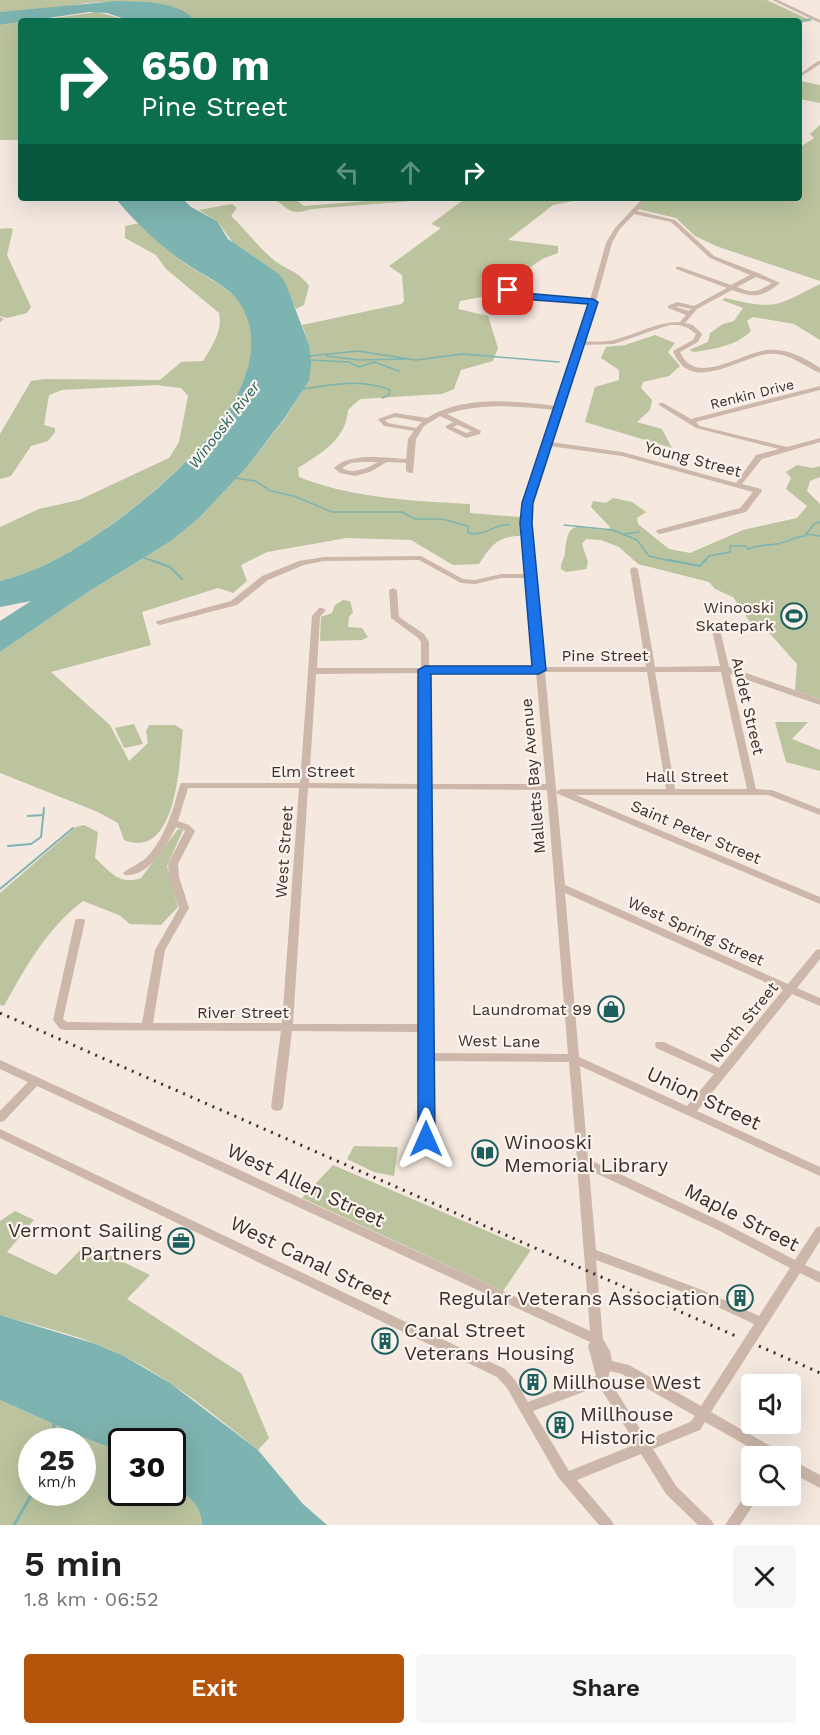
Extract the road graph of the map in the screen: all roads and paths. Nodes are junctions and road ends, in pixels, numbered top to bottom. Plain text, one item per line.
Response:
1 (774, 0) edge
2 (820, 22) edge
3 (820, 62) edge
4 (802, 75) edge
5 (643, 201) edge
6 (633, 212) junction
7 (678, 268) dead end
8 (756, 274) junction
9 (731, 287) junction
10 (519, 296) dead end
11 (593, 302) junction
12 (681, 324) junction
13 (581, 343) junction
14 (820, 371) edge
15 (820, 388) edge
16 (661, 404) dead end
17 (559, 408) junction
18 (442, 414) junction
19 (429, 421) junction
20 (458, 422) dead end
21 (689, 422) junction
22 (418, 430) junction
23 (820, 440) edge
24 (547, 444) junction
25 (786, 449) junction
26 (384, 461) junction
27 (410, 461) junction
28 (410, 471) dead end
29 (738, 485) junction
30 (660, 532) dead end
31 (634, 569) dead end
32 (531, 576) junction
33 (393, 590) dead end
34 (322, 610) dead end
35 (160, 623) dead end
36 (715, 626) dead end
37 (725, 669) junction
38 (312, 670) junction
39 (425, 670) junction
40 (539, 670) junction
41 (650, 670) junction
42 (820, 702) edge
43 (304, 786) junction
44 (425, 787) junction
45 (554, 790) junction
46 (671, 791) junction
47 (752, 791) junction
48 (820, 812) edge
49 (174, 823) junction
50 (128, 873) dead end
51 (561, 888) junction
52 (820, 901) edge
53 (80, 921) dead end
54 (820, 952) edge
55 (790, 989) junction
56 (820, 1002) edge
57 (147, 1027) junction
58 (287, 1028) junction
59 (426, 1028) junction
60 (660, 1045) dead end
61 (426, 1057) junction
62 (572, 1058) junction
63 (0, 1064) edge
64 (721, 1073) junction
65 (36, 1080) junction
66 (277, 1107) dead end
67 (690, 1111) junction
68 (0, 1118) edge
69 (0, 1133) edge
70 (426, 1139) dead end
71 (581, 1161) junction
72 (820, 1172) edge
73 (820, 1231) edge
74 (590, 1253) junction
75 (797, 1265) junction
76 (820, 1278) edge
77 (761, 1322) junction
78 (597, 1340) junction
79 (603, 1371) junction
80 (526, 1408) junction
81 (703, 1414) junction
82 (759, 1446) edge
83 (643, 1447) junction
84 (801, 1471) edge
85 (567, 1478) junction
86 (820, 1482) edge
87 (745, 1506) edge
88 (607, 1525) edge
89 (707, 1525) edge
90 (732, 1525) edge

1 - 2 street
3 - 4 street
5 - 6 street, Malletts Bay Avenue
6 - 8 street
6 - 11 street, Malletts Bay Avenue
7 - 9 street
8 - 9 street
8 - 9 street
9 - 12 street
10 - 11 street
11 - 13 street, Malletts Bay Avenue
12 - 13 street
12 - 14 street
13 - 17 street, Malletts Bay Avenue
15 - 21 street, Renkin Drive
16 - 21 street
17 - 18 street
17 - 24 street, Malletts Bay Avenue
18 - 19 street
18 - 20 street
19 - 22 street
19 - 22 street
21 - 25 street
22 - 27 street
23 - 25 street
24 - 29 street, Young Street
24 - 32 street, Malletts Bay Avenue
25 - 29 street
26 - 26 street
26 - 27 street
27 - 28 street
29 - 30 street, Young Street
31 - 41 street
32 - 35 street
32 - 40 street, Malletts Bay Avenue
33 - 39 street
34 - 38 street, West Street
36 - 37 street, Audet Street
37 - 41 street, Pine Street
37 - 42 street, Pine Street
37 - 47 street, Audet Street
38 - 39 street, Pine Street
38 - 43 street, West Street
39 - 40 street, Pine Street
39 - 44 street
40 - 41 street, Pine Street
40 - 45 street, Malletts Bay Avenue
41 - 46 street
43 - 44 street, Elm Street
43 - 49 street, Elm Street
43 - 58 street, West Street
44 - 45 street, Elm Street
44 - 59 street
45 - 46 street, Hall Street
45 - 51 street, Malletts Bay Avenue
45 - 52 street, Saint Peter Street
46 - 47 street, Hall Street
47 - 48 street, Hall Street
49 - 50 street, Elm Street
49 - 57 street
51 - 55 street, West Spring Street
51 - 62 street, Malletts Bay Avenue
53 - 57 street, River Street
54 - 55 street, North Street
55 - 56 street, West Spring Street
55 - 64 street, North Street
57 - 58 street, River Street
58 - 59 street, River Street
58 - 66 street, West Street
59 - 61 street
60 - 64 street
61 - 62 street, West Lane
61 - 70 street
62 - 67 street, Union Street
62 - 71 street, Malletts Bay Avenue
63 - 65 street, West Allen Street
64 - 67 street, North Street
65 - 68 street
65 - 78 street, West Allen Street
67 - 72 street, Union Street
69 - 80 street, West Canal Street
71 - 74 street, Malletts Bay Avenue
71 - 75 street, Maple Street
73 - 75 street
74 - 77 street
74 - 78 street, Malletts Bay Avenue
75 - 76 street, Maple Street
75 - 77 street
77 - 81 street
78 - 79 street, Malletts Bay Avenue
79 - 80 street
79 - 81 street
79 - 83 street, Malletts Bay Avenue
80 - 85 street, West Canal Street
81 - 82 street
81 - 83 street
83 - 85 street
83 - 89 street, Malletts Bay Avenue
84 - 86 street
85 - 88 street, West Canal Street
87 - 90 street

